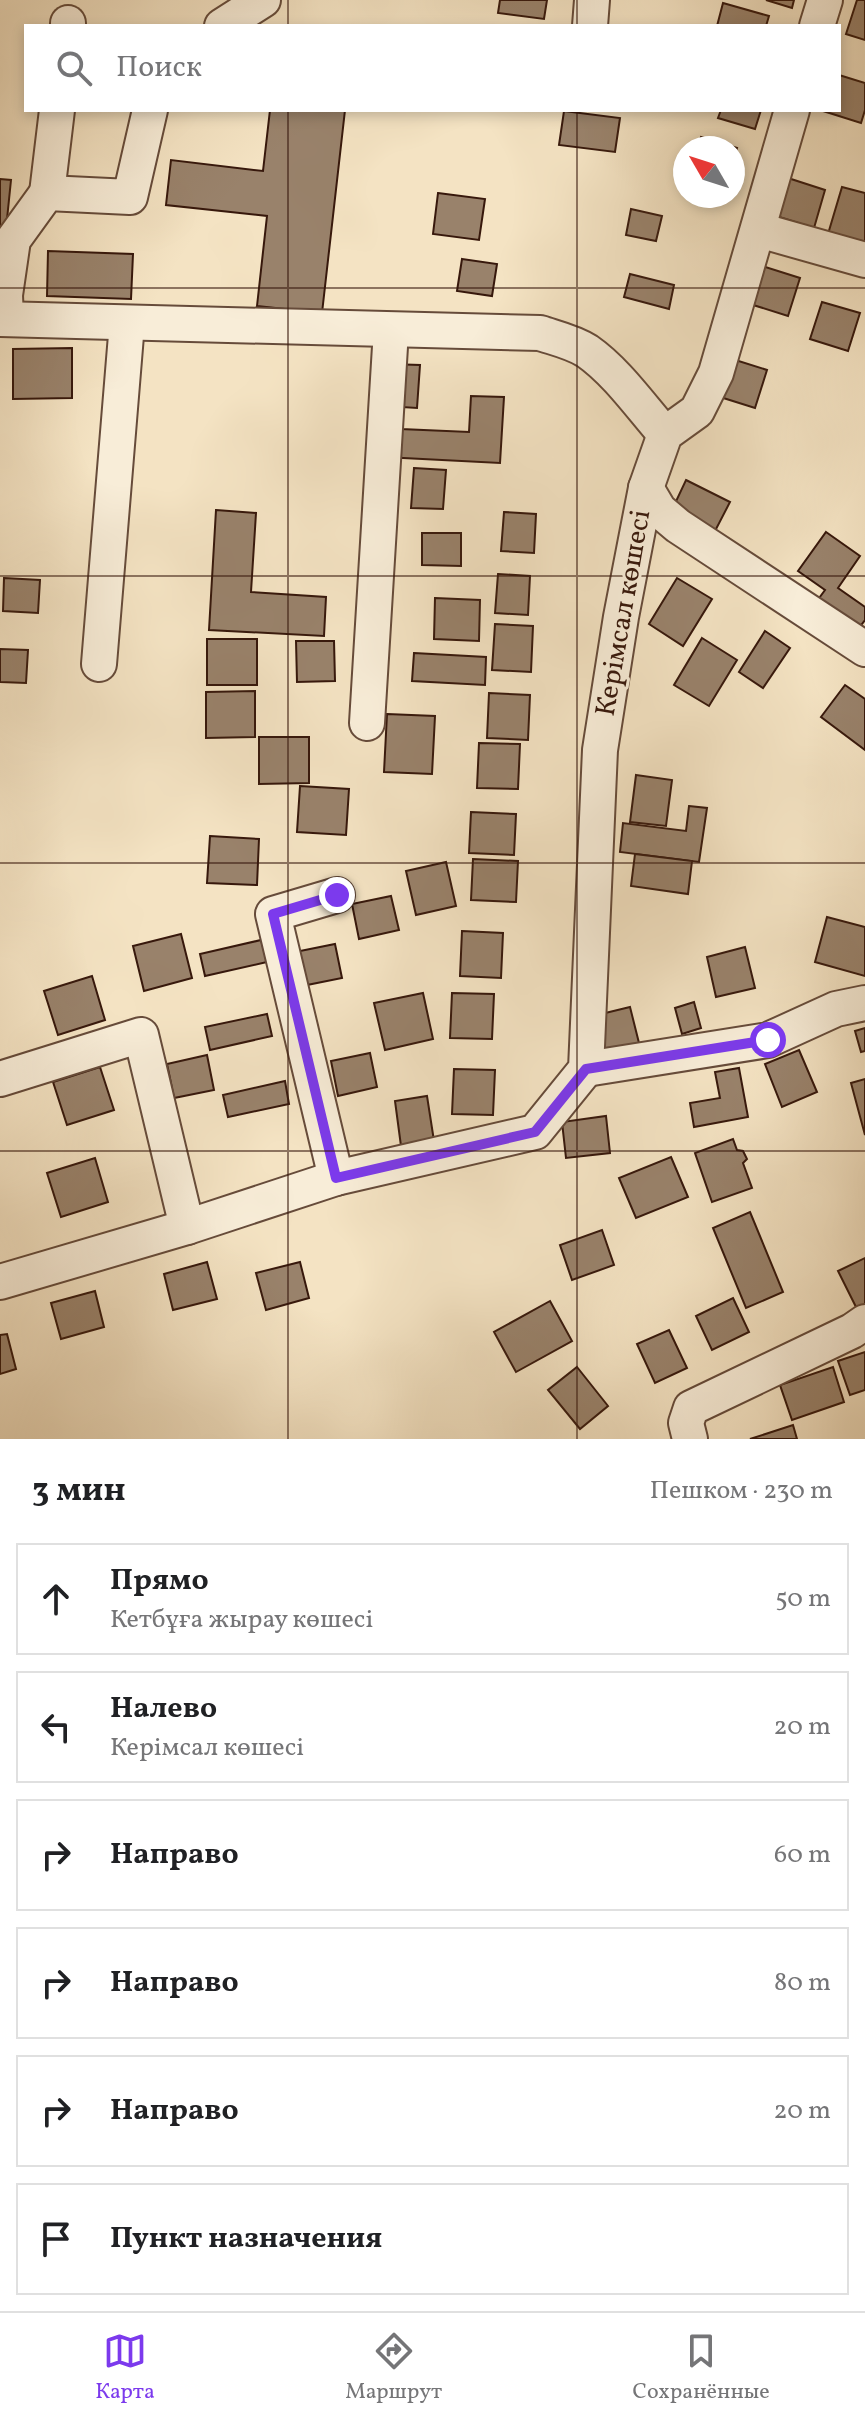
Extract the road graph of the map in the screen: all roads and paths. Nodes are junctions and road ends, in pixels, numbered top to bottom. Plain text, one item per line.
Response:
1 (263, 0) edge
2 (592, 0) edge
3 (825, 0) edge
4 (225, 24) edge
5 (590, 24) edge
6 (818, 24) edge
7 (57, 112) edge
8 (150, 112) edge
9 (791, 112) edge
10 (47, 193) junction
11 (759, 230) junction
12 (865, 260) edge
13 (3, 319) edge
14 (127, 323) junction
15 (391, 330) junction
16 (665, 434) junction
17 (646, 488) junction
18 (865, 649) edge
19 (99, 664) dead end
20 (367, 723) dead end
21 (337, 895) dead end
22 (865, 1003) edge
23 (586, 1069) junction
24 (0, 1079) edge
25 (336, 1178) junction
26 (187, 1227) junction
27 (0, 1282) edge
28 (865, 1322) edge
29 (690, 1439) edge

1 - 4 street
2 - 5 street
3 - 6 street
7 - 10 street
8 - 10 street
9 - 11 street
10 - 13 street
11 - 12 street
11 - 16 street
13 - 14 street
14 - 15 street
14 - 19 street
15 - 16 street
15 - 20 street
16 - 17 street, Керімсал көшесі
17 - 18 street
17 - 23 street, Керімсал көшесі
21 - 25 street
22 - 23 street
23 - 25 street
24 - 26 street
25 - 26 street
26 - 27 street
28 - 29 street

